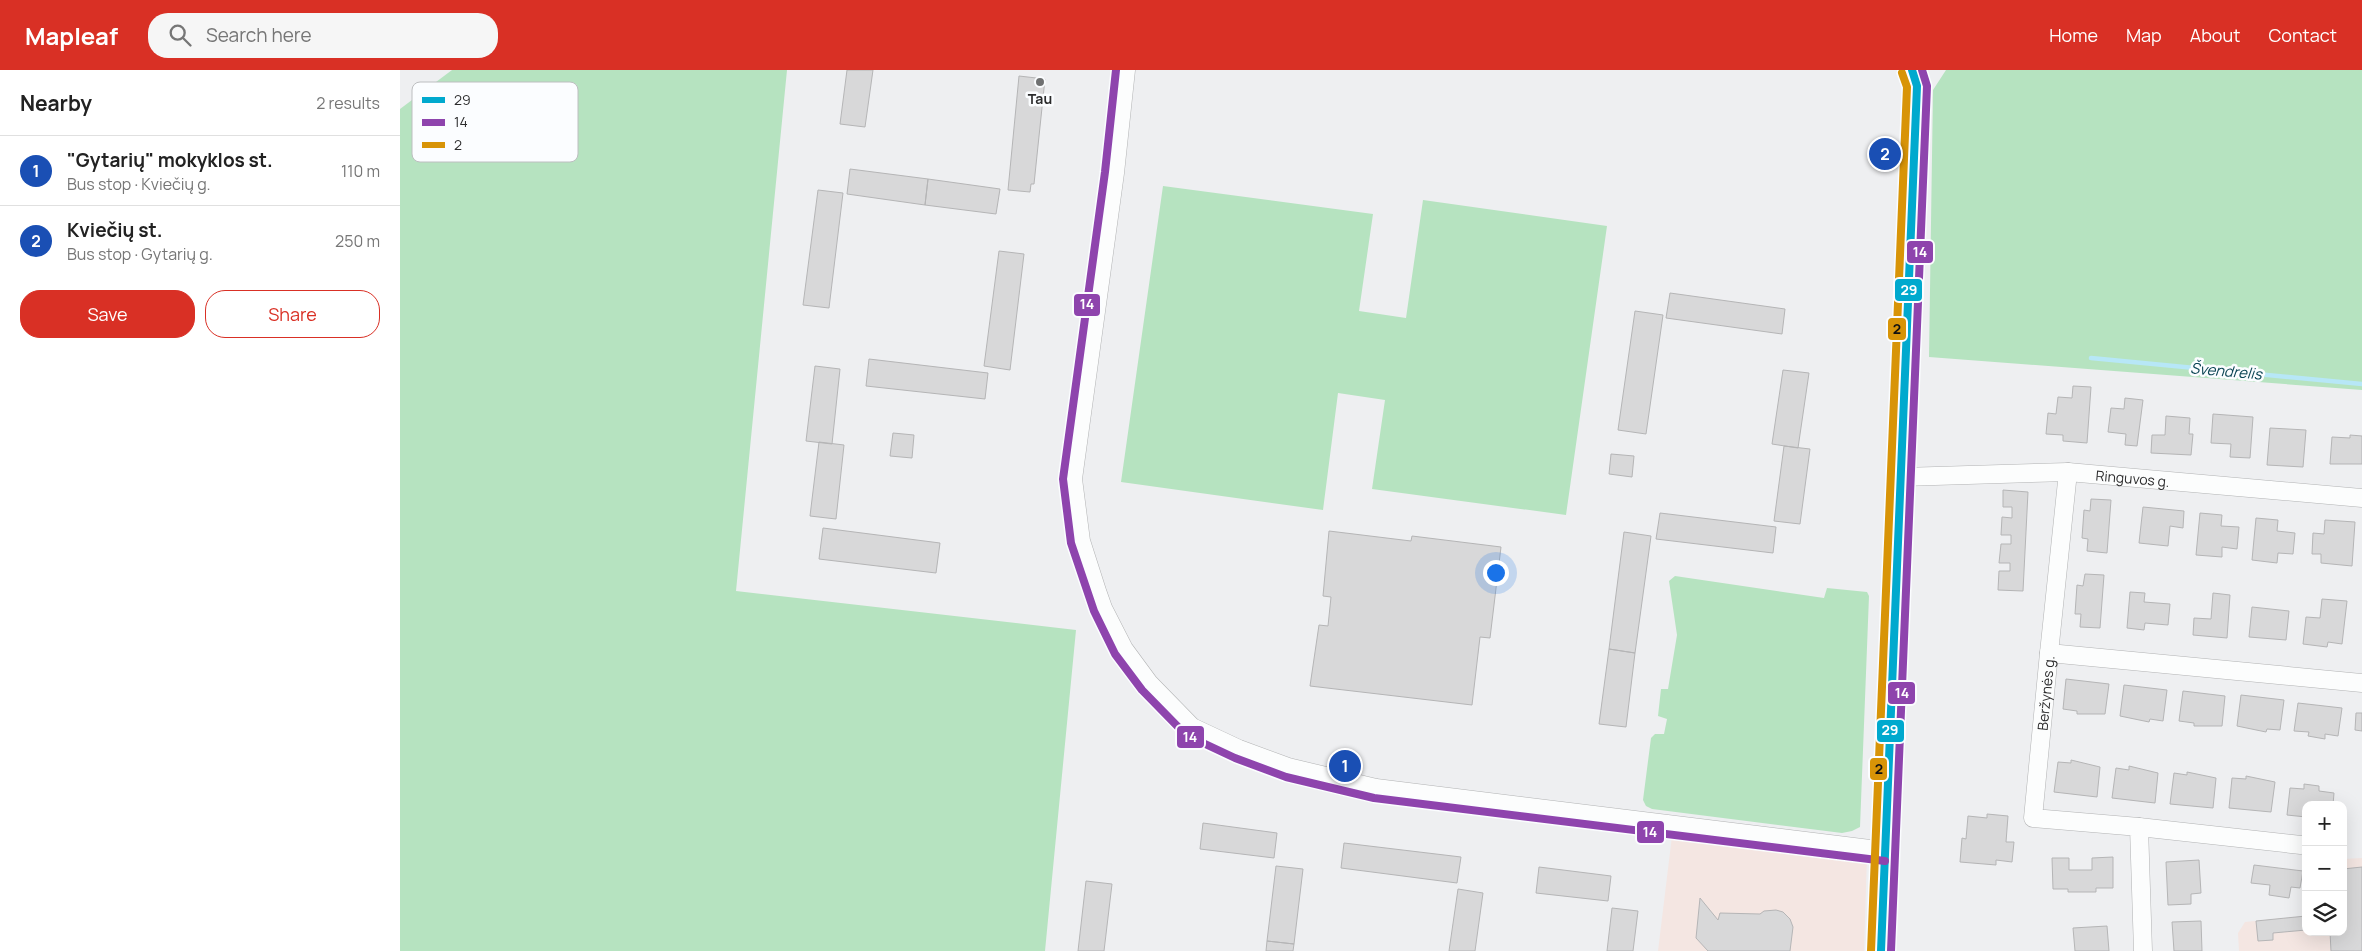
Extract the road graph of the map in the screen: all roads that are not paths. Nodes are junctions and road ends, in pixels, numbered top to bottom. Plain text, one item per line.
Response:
1 (1126, 70) edge
2 (1912, 70) edge
3 (2068, 472) junction
4 (1902, 477) junction
5 (2362, 498) edge
6 (2049, 653) junction
7 (2362, 683) edge
8 (2139, 827) junction
9 (2301, 845) dead end
10 (1886, 851) junction
11 (1881, 951) edge
12 (2143, 951) edge

1 - 10 street
2 - 4 street
3 - 4 street, Ringuvos g.
3 - 5 street, Ringuvos g.
3 - 6 street
4 - 10 street
6 - 7 street, Beržynės g.
6 - 8 street, Beržynės g.
8 - 9 street
8 - 12 street
10 - 11 street

